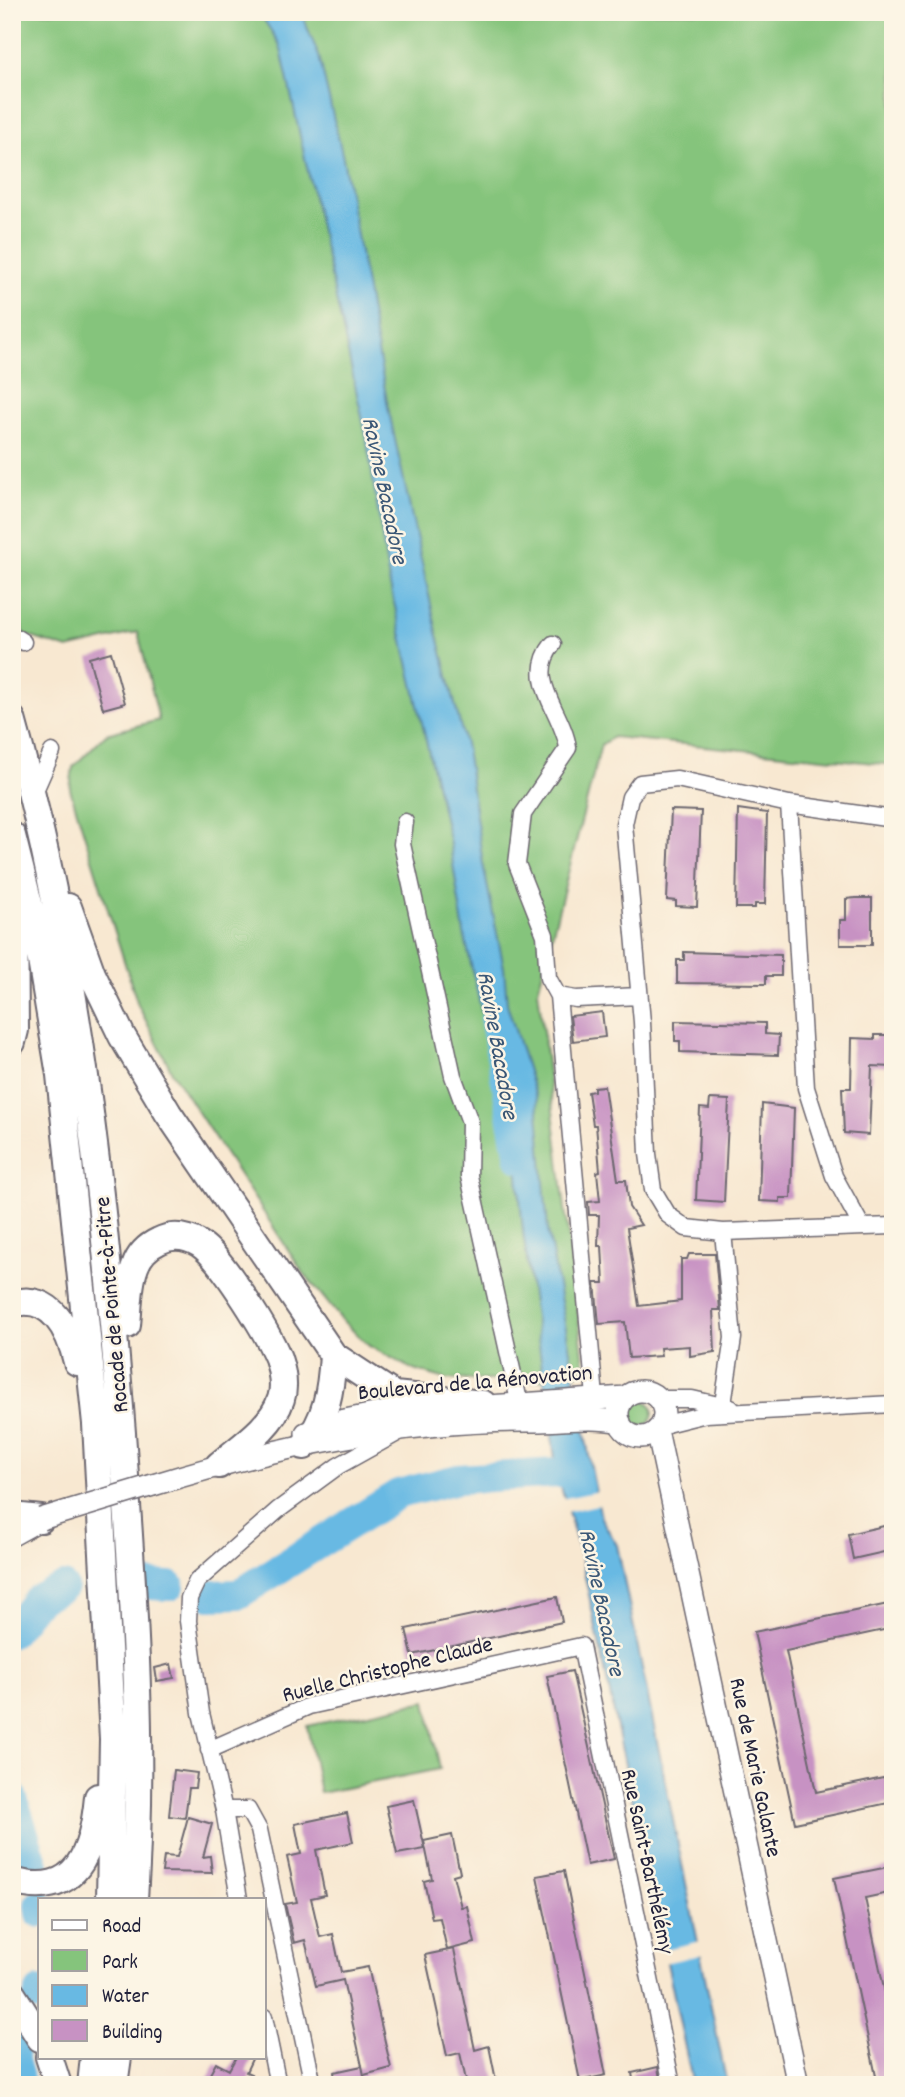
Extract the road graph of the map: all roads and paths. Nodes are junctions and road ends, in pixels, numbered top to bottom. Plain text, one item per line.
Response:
1 (554, 644) dead end
2 (12, 719) edge
3 (52, 752) dead end
4 (33, 795) junction
5 (789, 804) junction
6 (893, 819) edge
7 (405, 822) dead end
8 (12, 836) edge
9 (43, 836) junction
10 (12, 860) edge
11 (558, 996) junction
12 (639, 996) junction
13 (12, 1042) edge
14 (893, 1226) edge
15 (862, 1227) junction
16 (723, 1232) junction
17 (12, 1304) edge
18 (332, 1355) junction
19 (610, 1396) junction
20 (659, 1399) junction
21 (483, 1404) junction
22 (723, 1404) junction
23 (893, 1404) edge
24 (531, 1408) junction
25 (740, 1412) junction
26 (614, 1421) junction
27 (96, 1424) junction
28 (410, 1426) junction
29 (652, 1431) junction
30 (122, 1436) junction
31 (310, 1437) junction
32 (219, 1465) junction
33 (12, 1516) edge
34 (41, 1519) junction
35 (12, 1535) edge
36 (581, 1646) joint
37 (110, 1688) junction
38 (209, 1750) junction
39 (224, 1810) junction
40 (12, 1881) edge
41 (110, 1898) edge
42 (134, 1898) edge
43 (239, 1898) edge
44 (12, 1994) edge
45 (266, 2027) edge
46 (38, 2035) edge
47 (49, 2058) edge
48 (94, 2058) edge
49 (118, 2058) edge
50 (58, 2085) edge
51 (91, 2085) edge
52 (114, 2085) edge
53 (278, 2085) edge
54 (313, 2085) edge
55 (672, 2085) edge
56 (798, 2085) edge

1 - 11 street
2 - 4 highway, Rocade de Pointe-à-Pitre
3 - 4 street
4 - 9 highway, Rocade de Pointe-à-Pitre
5 - 6 street
5 - 12 street
5 - 15 street
7 - 24 street
8 - 27 highway, Rocade de Pointe-à-Pitre
9 - 18 highway
9 - 30 highway, Rocade de Pointe-à-Pitre
10 - 13 highway
11 - 12 street
11 - 19 street
12 - 16 street
14 - 15 street
15 - 16 street
16 - 22 street
17 - 27 highway
18 - 21 highway
18 - 31 highway
19 - 20 main road, Boulevard de la Rénovation
19 - 24 main road, Boulevard de la Rénovation
19 - 26 main road
20 - 22 street
20 - 29 main road, Rue de Marie Galante
21 - 24 main road, Boulevard de la Rénovation
21 - 31 main road, Boulevard de la Rénovation
22 - 25 street
23 - 25 street
24 - 26 main road, Boulevard de la Rénovation
24 - 28 main road, Boulevard de la Rénovation
25 - 29 street
26 - 29 main road
27 - 37 highway, Rocade de Pointe-à-Pitre
28 - 31 main road, Boulevard de la Rénovation
28 - 38 street
29 - 56 main road, Rue de Marie Galante
30 - 32 highway
30 - 42 highway, Rocade de Pointe-à-Pitre
31 - 32 main road, Boulevard de la Rénovation
32 - 34 main road, Boulevard de la Rénovation, bridge
33 - 34 highway
34 - 35 main road, Boulevard de la Rénovation
36 - 38 street, Ruelle Christophe Claude
36 - 55 street, Rue Saint-Barthélémy
37 - 40 highway
37 - 41 highway, Rocade de Pointe-à-Pitre
38 - 39 street
39 - 43 street
39 - 54 street
44 - 46 highway
45 - 53 street
47 - 50 highway
48 - 51 highway
49 - 52 highway

